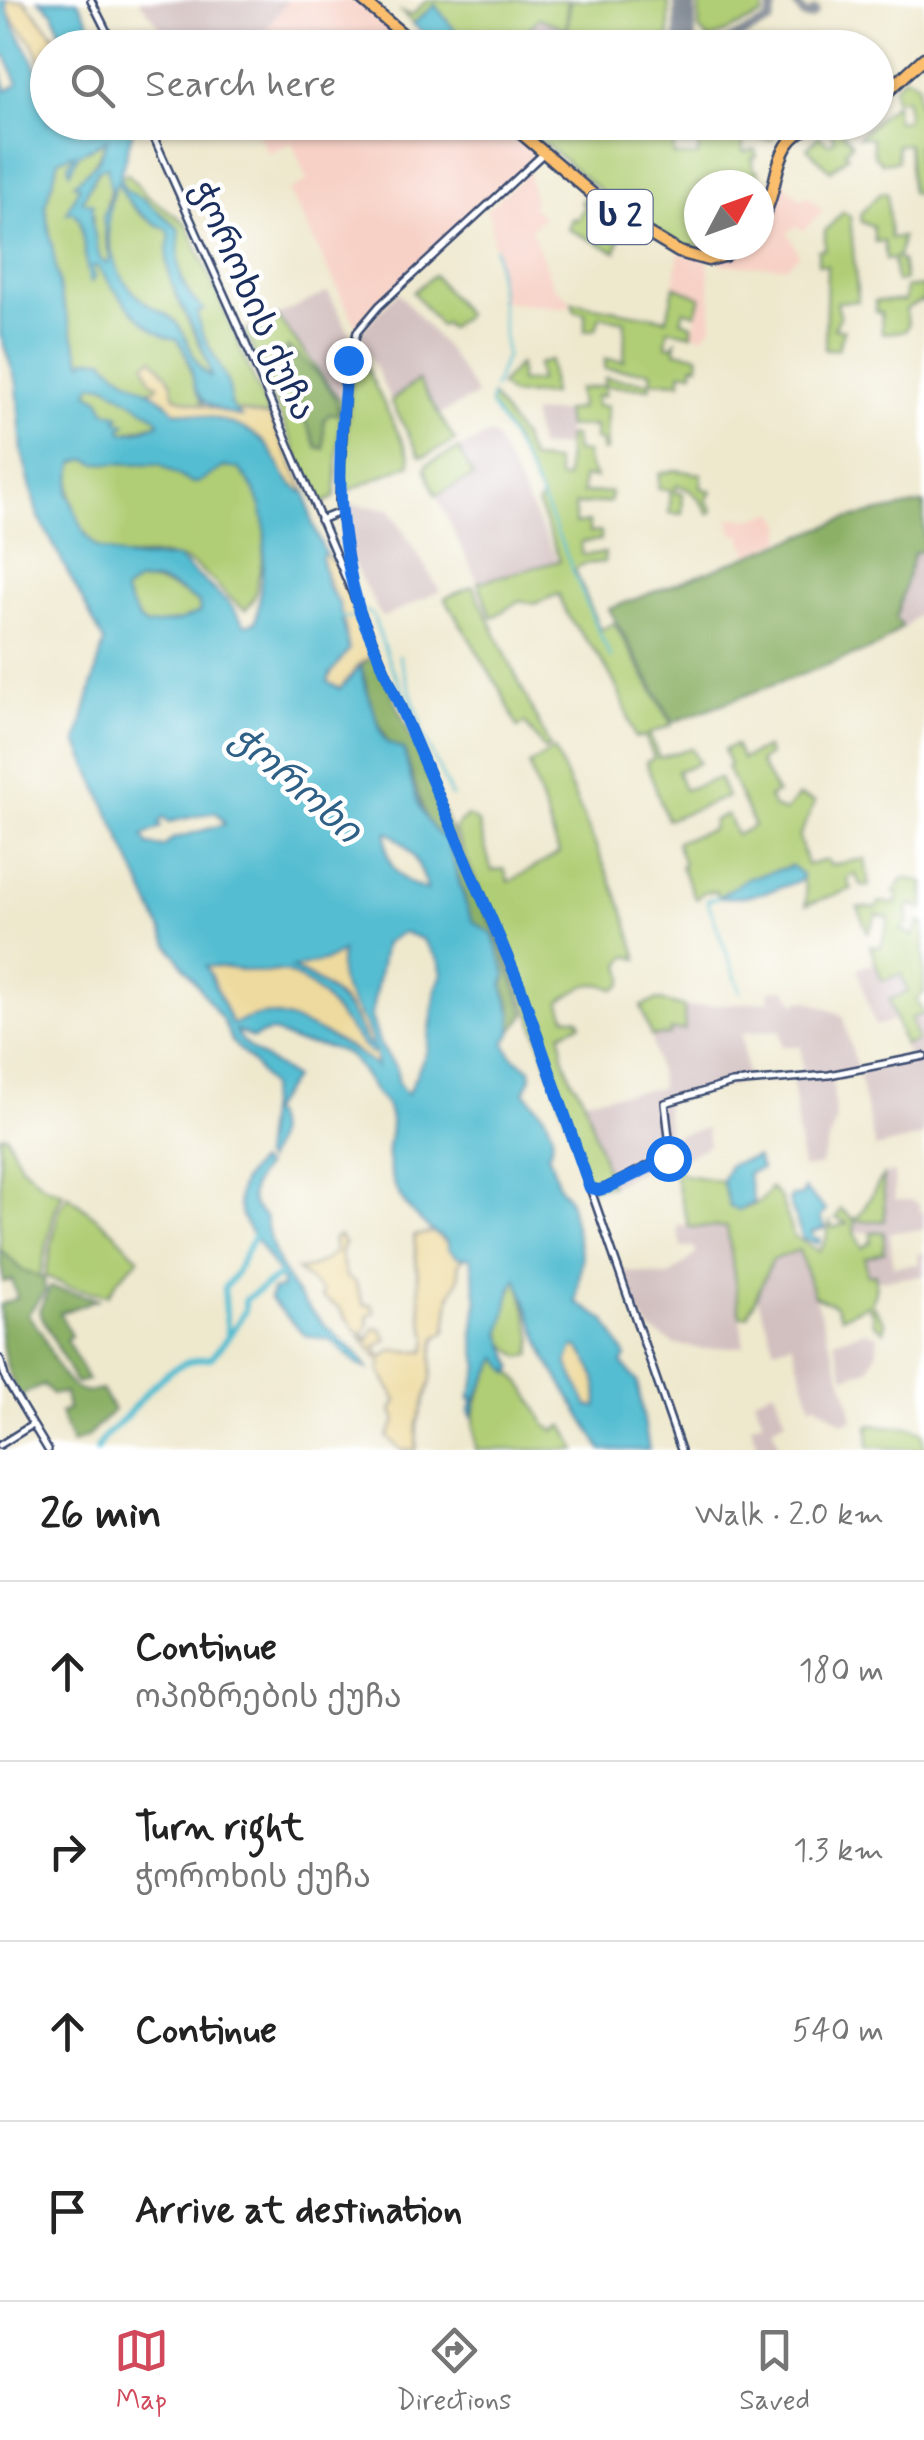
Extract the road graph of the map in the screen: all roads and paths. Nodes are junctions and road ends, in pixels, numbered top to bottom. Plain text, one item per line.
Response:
1 (91, 0) edge
2 (362, 0) edge
3 (106, 30) edge
4 (398, 30) edge
5 (924, 58) edge
6 (894, 86) edge
7 (155, 140) edge
8 (529, 140) edge
9 (792, 140) edge
10 (544, 153) junction
11 (774, 185) edge
12 (684, 253) edge
13 (340, 512) junction
14 (320, 520) junction
15 (360, 613) junction
16 (924, 1056) edge
17 (590, 1188) junction
18 (0, 1359) edge
19 (32, 1425) junction
20 (0, 1446) edge
21 (48, 1450) edge
22 (680, 1450) edge

1 - 3 street
2 - 4 highway
5 - 6 highway
7 - 14 street, ჭოროხის ქუჩა
8 - 10 highway, ს 2
9 - 11 highway
10 - 12 highway, ს 2
10 - 13 street
13 - 14 street
13 - 15 street
14 - 15 street, ჭოროხის ქუჩა
15 - 17 street, ჭოროხის ქუჩა
16 - 17 street
17 - 22 street, ჭოროხის ქუჩა
18 - 19 street
19 - 20 street
19 - 21 street

